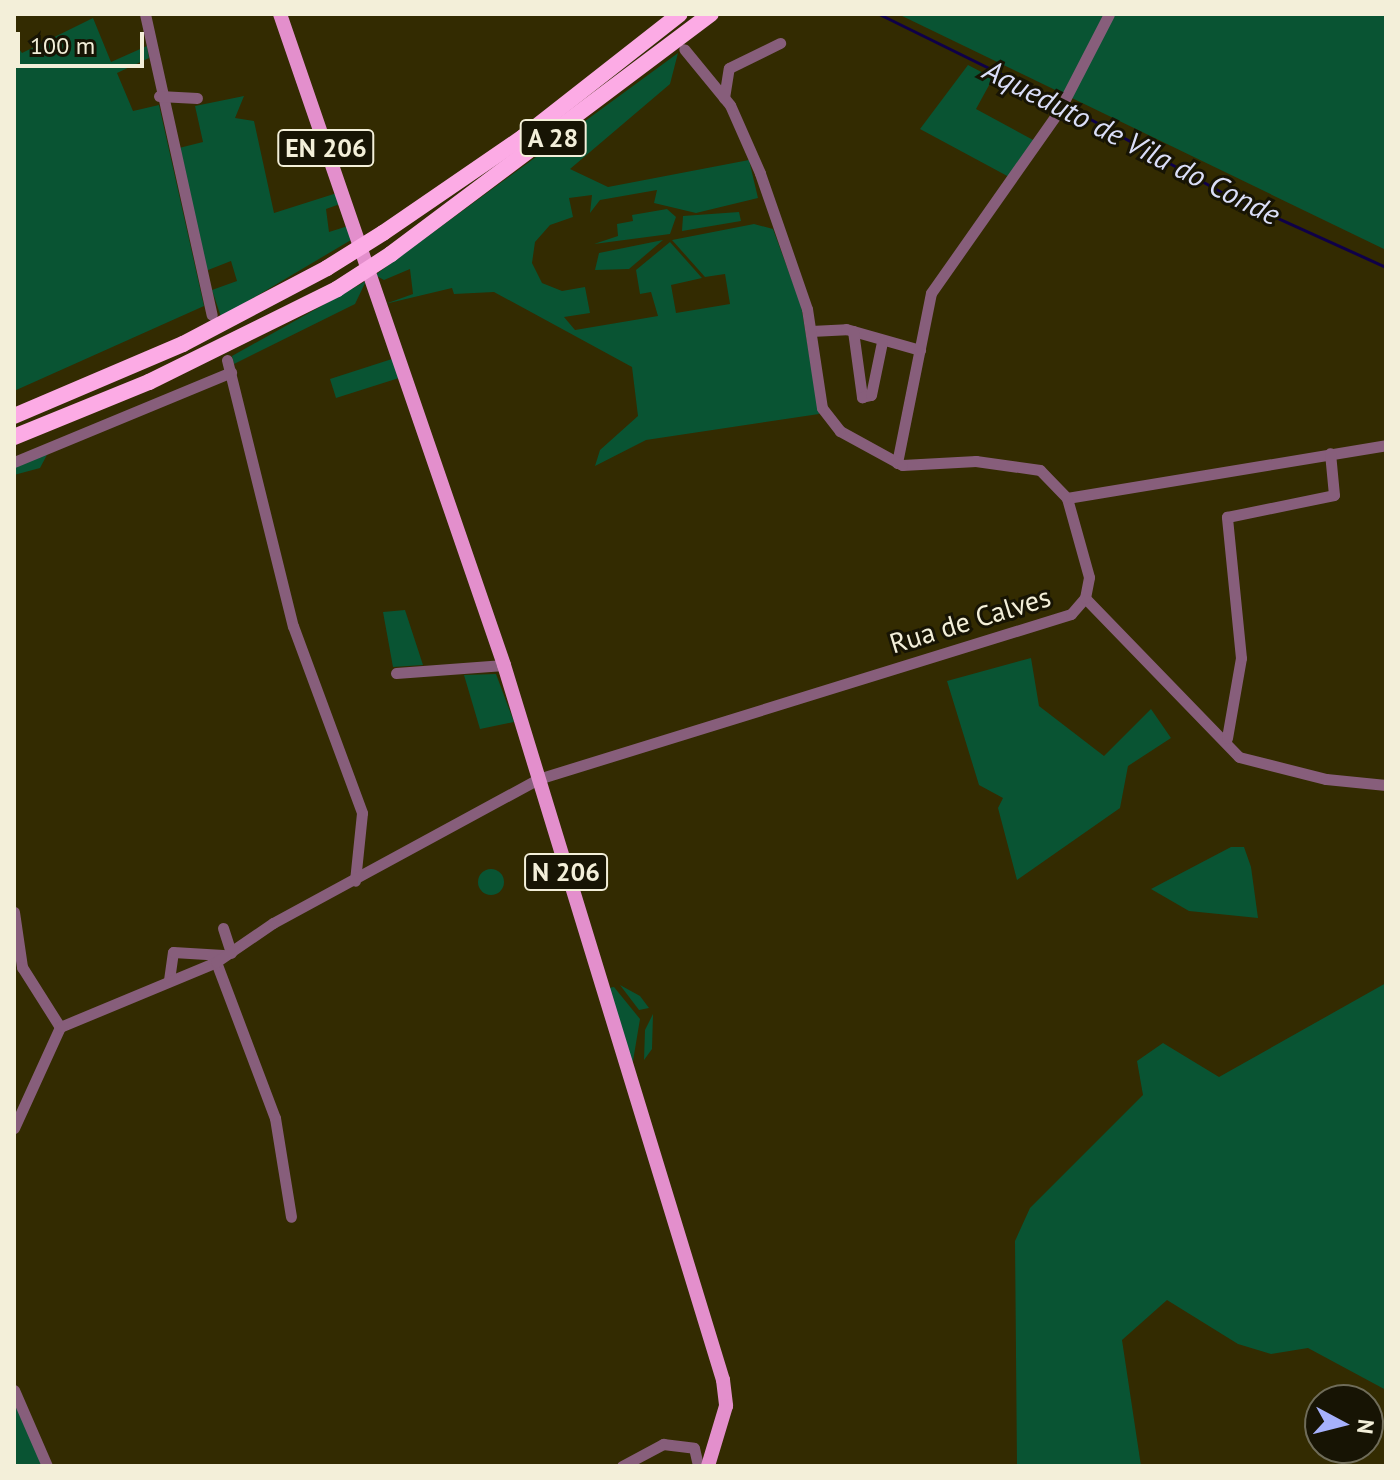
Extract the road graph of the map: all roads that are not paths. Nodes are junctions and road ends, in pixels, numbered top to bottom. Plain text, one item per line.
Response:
1 (145, 14) edge
2 (280, 14) edge
3 (680, 14) edge
4 (711, 14) edge
5 (1109, 14) edge
6 (780, 43) dead end
7 (684, 49) dead end
8 (159, 96) junction
9 (197, 98) dead end
10 (724, 98) junction
11 (372, 282) joint
12 (212, 315) dead end
13 (811, 331) junction
14 (853, 331) junction
15 (882, 342) junction
16 (920, 350) junction
17 (14, 416) edge
18 (14, 437) edge
19 (1386, 445) edge
20 (1330, 453) junction
21 (14, 462) edge
22 (897, 463) junction
23 (1067, 498) junction
24 (1085, 598) junction
25 (504, 665) junction
26 (396, 673) dead end
27 (1227, 738) junction
28 (538, 779) junction
29 (1386, 785) edge
30 (355, 881) junction
31 (14, 912) edge
32 (223, 928) dead end
33 (229, 954) junction
34 (216, 962) junction
35 (169, 980) junction
36 (60, 1027) junction
37 (14, 1128) edge
38 (291, 1217) dead end
39 (14, 1390) edge
40 (47, 1466) edge
41 (622, 1466) edge
42 (698, 1466) edge
43 (708, 1466) edge

1 - 8 street
2 - 11 main road, EN 206
3 - 17 highway, A 28, bridge
4 - 18 highway, A 28, bridge
5 - 16 street
6 - 10 street
7 - 10 street, Rua de Calves
8 - 9 street
8 - 12 street
10 - 13 street, Rua de Calves
11 - 25 main road, N 206
13 - 14 street
13 - 22 street, Rua de Calves
14 - 15 street
14 - 15 street
15 - 16 street
16 - 22 street
19 - 20 street
20 - 23 street
20 - 27 street
21 - 30 street
22 - 23 street, Rua de Calves
23 - 24 street, Rua de Calves
24 - 27 street
24 - 28 street, Rua de Calves
25 - 26 street
25 - 28 main road, N 206
27 - 29 street
28 - 30 street, Rua de Calves
28 - 43 main road, N 206
30 - 33 street, Rua de Calves
31 - 36 street
32 - 33 street
33 - 34 street, Rua de Calves
33 - 35 street
34 - 35 street, Rua de Calves
34 - 38 street
35 - 36 street, Rua de Calves
36 - 37 street
39 - 40 street
41 - 42 street

